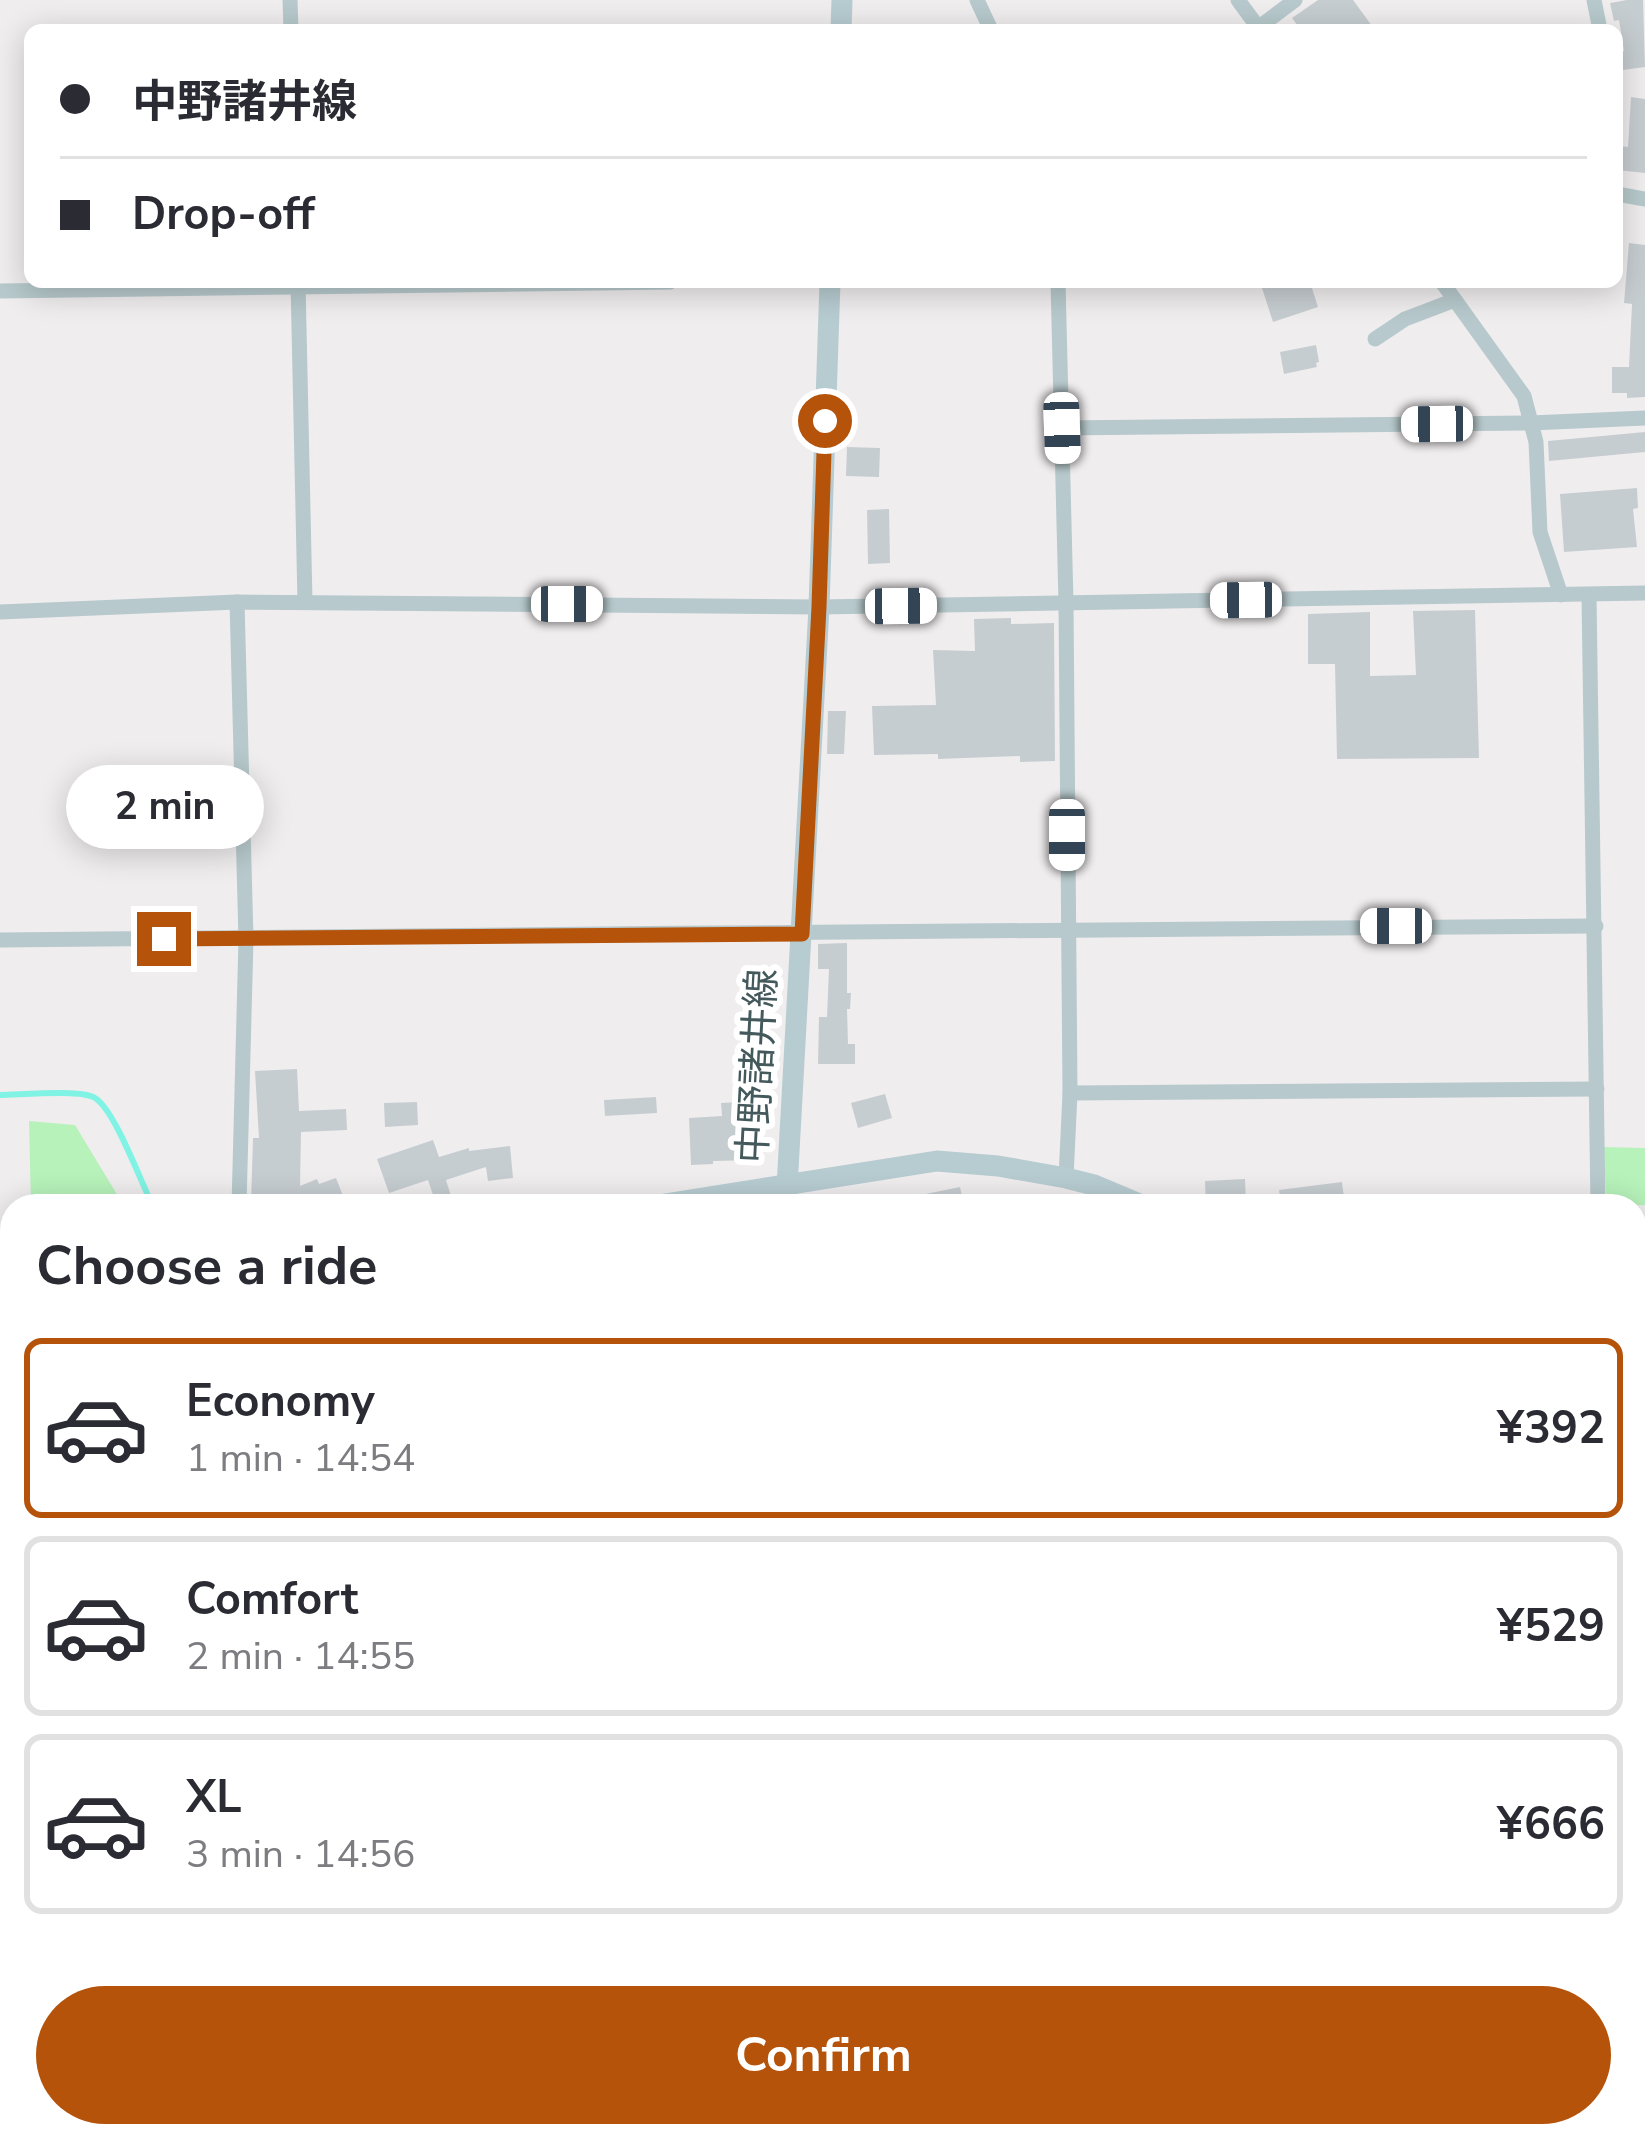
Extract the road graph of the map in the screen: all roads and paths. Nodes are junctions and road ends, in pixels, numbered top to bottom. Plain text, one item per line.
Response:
1 (1295, 0) edge
2 (1265, 24) edge
3 (149, 288) edge
4 (298, 288) edge
5 (830, 288) edge
6 (1058, 288) edge
7 (1447, 288) edge
8 (0, 291) edge
9 (1455, 299) junction
10 (1375, 339) dead end
11 (1645, 418) edge
12 (1531, 423) junction
13 (1062, 428) junction
14 (1645, 593) edge
15 (1561, 595) junction
16 (1589, 596) junction
17 (238, 602) junction
18 (304, 602) junction
19 (1066, 603) junction
20 (819, 607) junction
21 (0, 612) edge
22 (1596, 926) junction
23 (1068, 927) junction
24 (802, 934) junction
25 (246, 939) junction
26 (0, 940) edge
27 (1597, 1089) junction
28 (1070, 1093) junction
29 (1066, 1178) junction
30 (239, 1194) edge
31 (787, 1194) edge
32 (791, 1194) edge
33 (1089, 1194) edge
34 (1598, 1194) edge

1 - 2 street
3 - 8 street
4 - 18 street
5 - 20 main road, 中野諸井線
6 - 13 street
7 - 9 street
9 - 10 street
9 - 12 street
11 - 12 street
12 - 13 street
12 - 15 street
13 - 19 street
14 - 16 street
15 - 16 street
15 - 19 street
16 - 22 street
17 - 18 street
17 - 21 street
17 - 25 street
18 - 20 street
19 - 20 street
19 - 23 street
20 - 24 main road, 中野諸井線
22 - 23 street
22 - 27 street
23 - 24 street
23 - 28 street
24 - 25 street
24 - 31 main road, 中野諸井線
25 - 26 street
25 - 30 street
27 - 28 street
27 - 34 street
28 - 29 street
29 - 32 main road
29 - 33 main road

